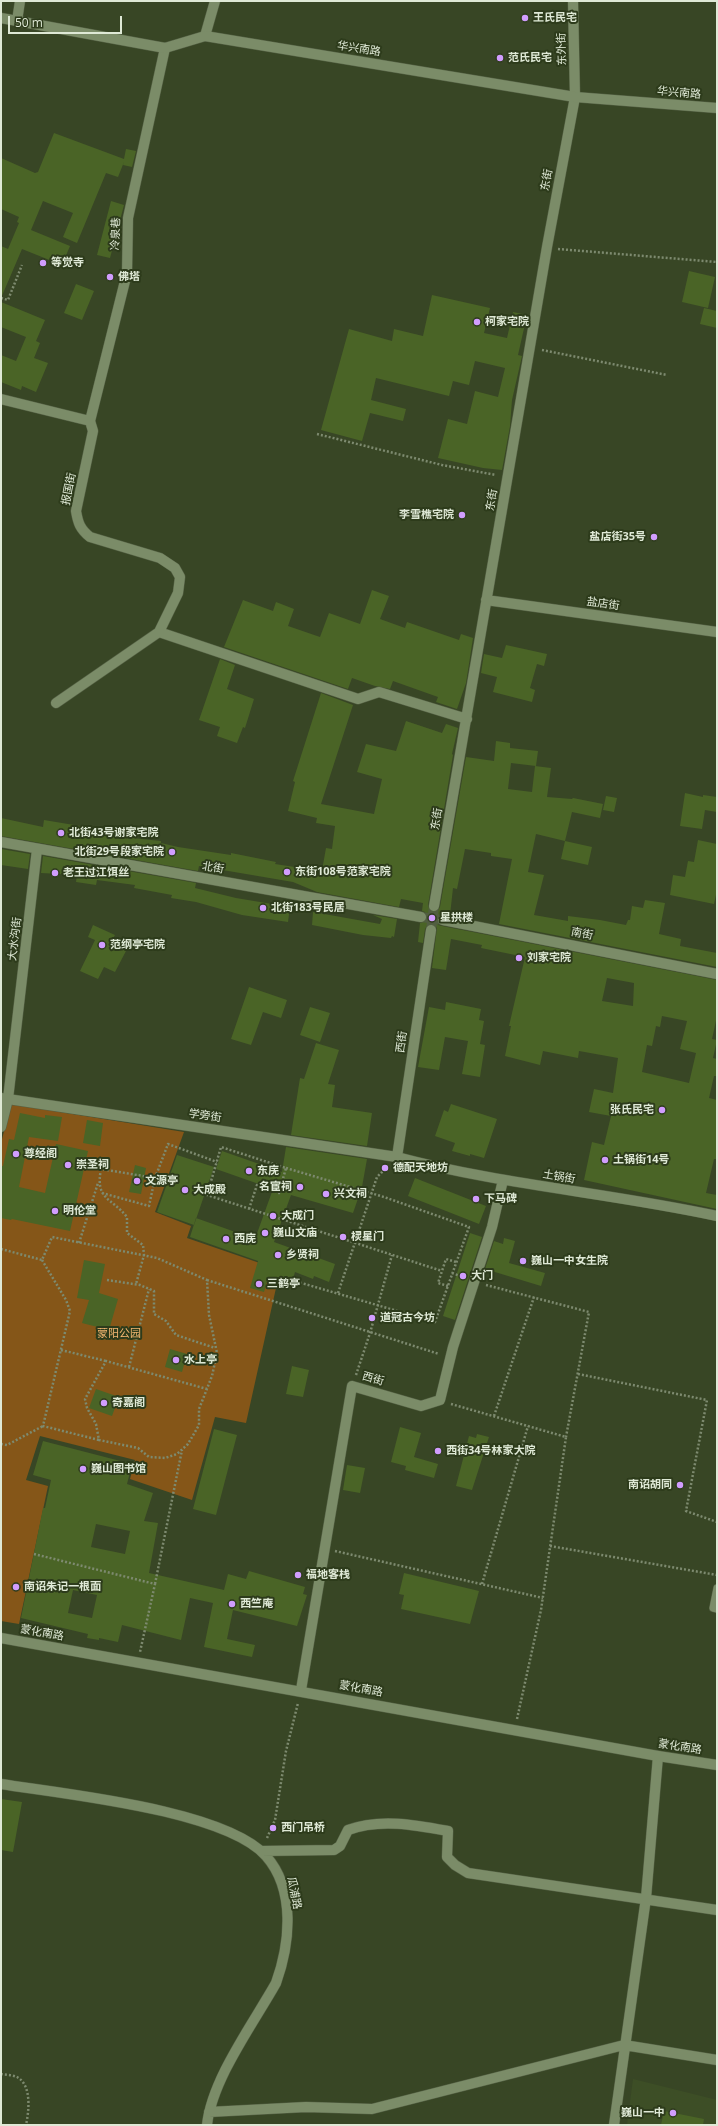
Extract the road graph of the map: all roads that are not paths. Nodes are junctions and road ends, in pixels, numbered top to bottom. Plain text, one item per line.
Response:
1 (20, 1) edge
2 (215, 1) edge
3 (573, 1) edge
4 (1, 18) edge
5 (17, 20) junction
6 (205, 36) junction
7 (165, 48) junction
8 (575, 97) junction
9 (717, 108) edge
10 (1, 400) edge
11 (90, 421) junction
12 (486, 600) junction
13 (158, 632) junction
14 (717, 632) edge
15 (56, 703) dead end
16 (466, 719) junction
17 (1, 842) edge
18 (37, 849) junction
19 (434, 906) tunnel mouth
20 (421, 916) tunnel mouth
21 (443, 920) tunnel mouth
22 (431, 930) tunnel mouth
23 (717, 974) edge
24 (5, 1099) edge
25 (1, 1127) edge
26 (395, 1157) junction
27 (502, 1180) junction
28 (717, 1216) edge
29 (717, 1588) edge
30 (717, 1609) edge
31 (1, 1638) edge
32 (301, 1690) junction
33 (658, 1756) junction
34 (717, 1765) edge
35 (1, 1784) edge
36 (260, 1851) junction
37 (646, 1898) junction
38 (717, 1910) edge
39 (624, 2045) junction
40 (717, 2060) edge
41 (208, 2112) junction
42 (207, 2125) edge
43 (614, 2125) edge

1 - 5 street
2 - 6 street
3 - 8 street, 东外街
4 - 5 street, 华兴南路
5 - 7 street, 华兴南路
6 - 7 street, 华兴南路
6 - 8 street, 华兴南路
7 - 11 street, 冷泉巷
8 - 9 street, 华兴南路
8 - 12 street, 东街
10 - 11 street
11 - 13 street, 报国街
12 - 14 street, 盐店街
12 - 16 street, 东街
13 - 15 street
13 - 16 street
16 - 19 street, 东街
17 - 18 street, 北街
18 - 20 street, 北街
18 - 24 street, 大水沟街
21 - 23 street, 南街
22 - 26 street, 西街
24 - 25 street, 大水沟街
24 - 26 street, 学旁街
26 - 27 street, 土锅街
27 - 28 street, 土锅街
27 - 32 street, 西街
29 - 30 lane
31 - 32 street, 蒙化南路
32 - 33 street, 蒙化南路
33 - 34 street, 蒙化南路
33 - 37 street
35 - 36 street, 瓜浦路
36 - 37 street
36 - 41 street, 瓜浦路
37 - 38 street
37 - 39 street
39 - 40 street
39 - 41 street
39 - 43 street
41 - 42 street, 瓜浦路

